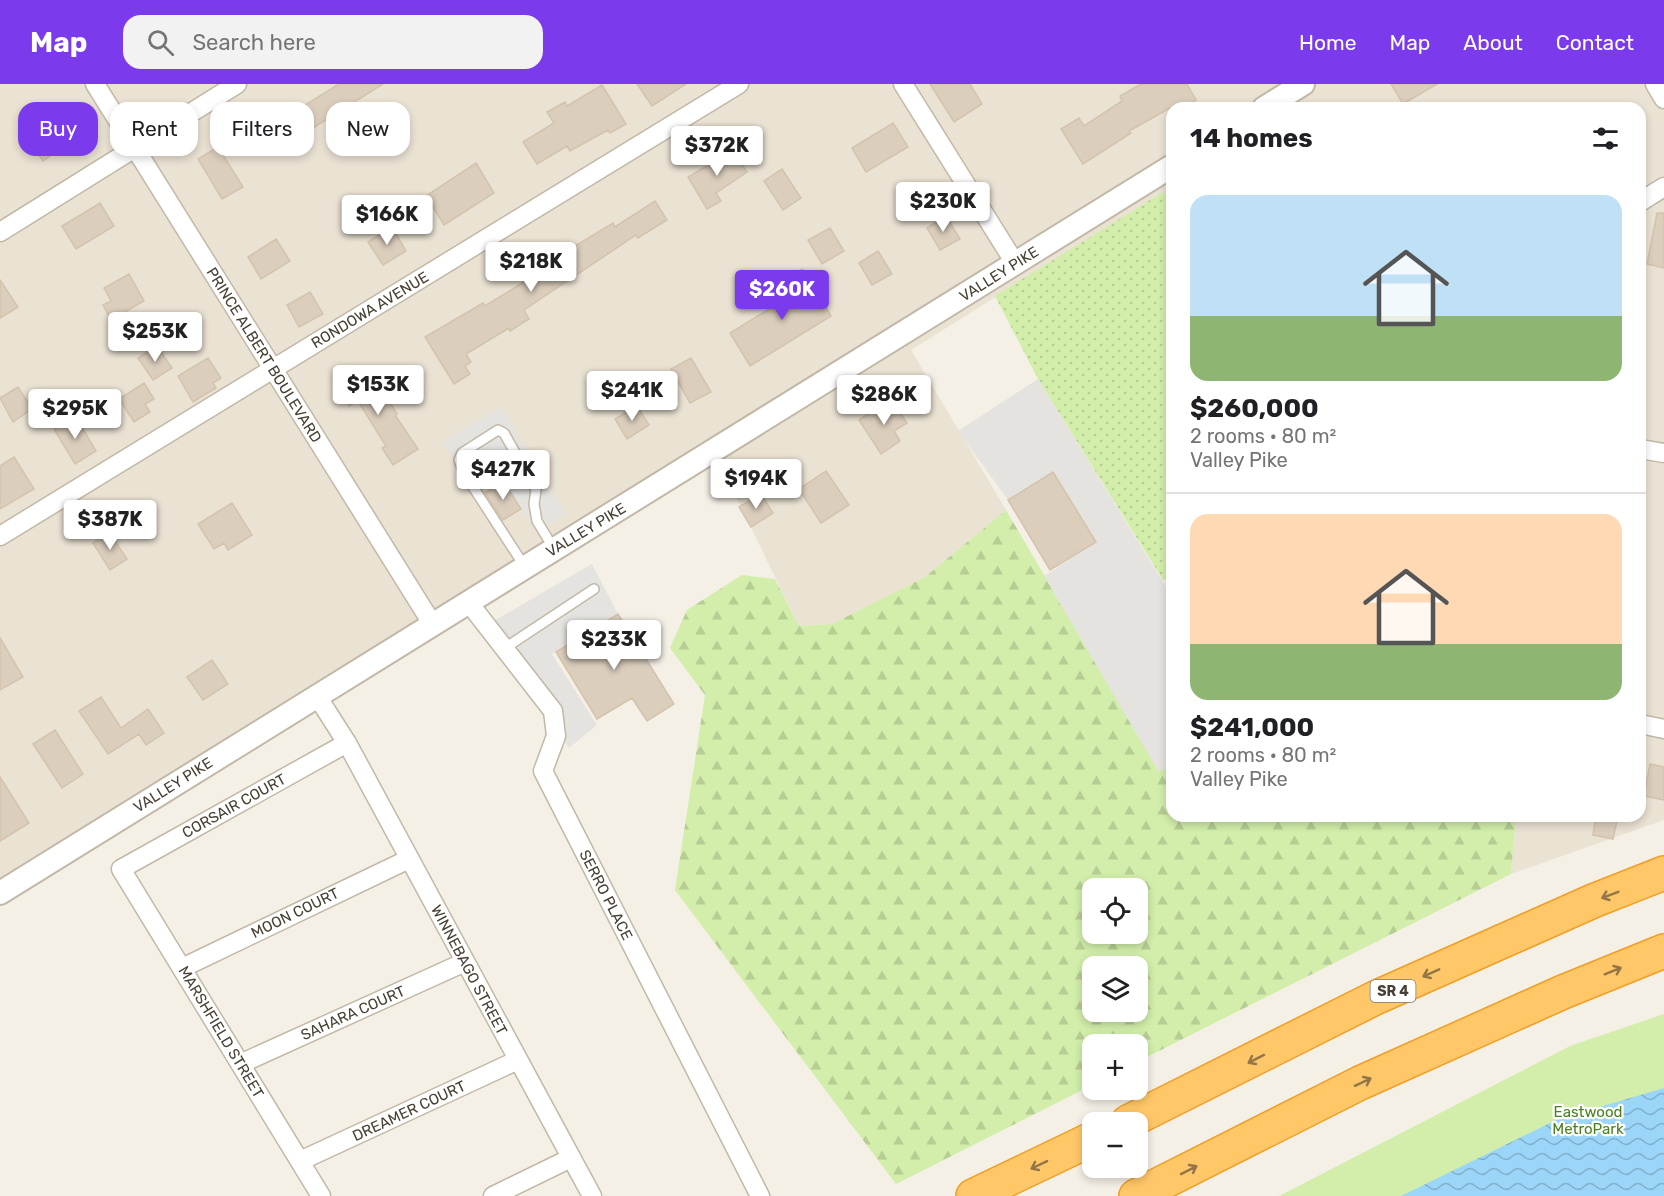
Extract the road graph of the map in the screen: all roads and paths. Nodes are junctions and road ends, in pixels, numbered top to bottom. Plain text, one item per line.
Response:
1 (95, 84) edge
2 (237, 84) edge
3 (739, 84) edge
4 (903, 84) edge
5 (1303, 84) edge
6 (1655, 84) edge
7 (1664, 99) edge
8 (1274, 102) edge
9 (110, 108) edge
10 (198, 108) edge
11 (122, 156) edge
12 (140, 156) edge
13 (1166, 170) edge
14 (1664, 187) edge
15 (1646, 198) edge
16 (0, 232) edge
17 (1015, 263) junction
18 (273, 369) junction
19 (1646, 450) edge
20 (1664, 453) edge
21 (0, 536) edge
22 (554, 549) junction
23 (526, 567) junction
24 (594, 589) dead end
25 (469, 603) junction
26 (434, 625) junction
27 (505, 648) junction
28 (317, 696) junction
29 (1646, 725) edge
30 (1664, 729) edge
31 (347, 743) junction
32 (409, 859) junction
33 (121, 869) joint
34 (1664, 873) edge
35 (0, 893) edge
36 (1664, 951) edge
37 (465, 962) junction
38 (182, 968) junction
39 (518, 1060) junction
40 (240, 1064) junction
41 (1148, 1112) edge
42 (1082, 1144) edge
43 (572, 1158) junction
44 (300, 1161) junction
45 (321, 1196) edge
46 (493, 1196) edge
47 (592, 1196) edge
48 (760, 1196) edge
49 (973, 1196) edge
50 (1136, 1196) edge

1 - 9 street, PRINCE ALBERT BOULEVARD
2 - 10 street
3 - 18 street, RONDOWA AVENUE
4 - 17 street
5 - 8 street
6 - 7 street
11 - 16 street
12 - 18 street, PRINCE ALBERT BOULEVARD
13 - 17 street, VALLEY PIKE
14 - 15 street
17 - 22 street, VALLEY PIKE
18 - 21 street, RONDOWA AVENUE
18 - 26 street, PRINCE ALBERT BOULEVARD
19 - 20 street
22 - 23 street, VALLEY PIKE
22 - 23 lane
23 - 25 street, VALLEY PIKE
24 - 27 lane
25 - 26 street, VALLEY PIKE
25 - 27 street, SERRO PLACE
26 - 28 street, VALLEY PIKE
27 - 48 street, SERRO PLACE
28 - 31 street, WINNEBAGO STREET
28 - 35 street, VALLEY PIKE
29 - 30 street
31 - 32 street, WINNEBAGO STREET
31 - 33 street, CORSAIR COURT
32 - 37 street, WINNEBAGO STREET
32 - 38 street, MOON COURT
33 - 38 street, MARSHFIELD STREET
34 -> 41 highway, SR 4
50 -> 36 highway
37 - 39 street, WINNEBAGO STREET
37 - 40 street, SAHARA COURT
38 - 40 street, MARSHFIELD STREET
39 - 43 street, WINNEBAGO STREET
39 - 44 street, DREAMER COURT
40 - 44 street, MARSHFIELD STREET
42 -> 49 highway
43 - 46 street
43 - 47 street, WINNEBAGO STREET
44 - 45 street, MARSHFIELD STREET

